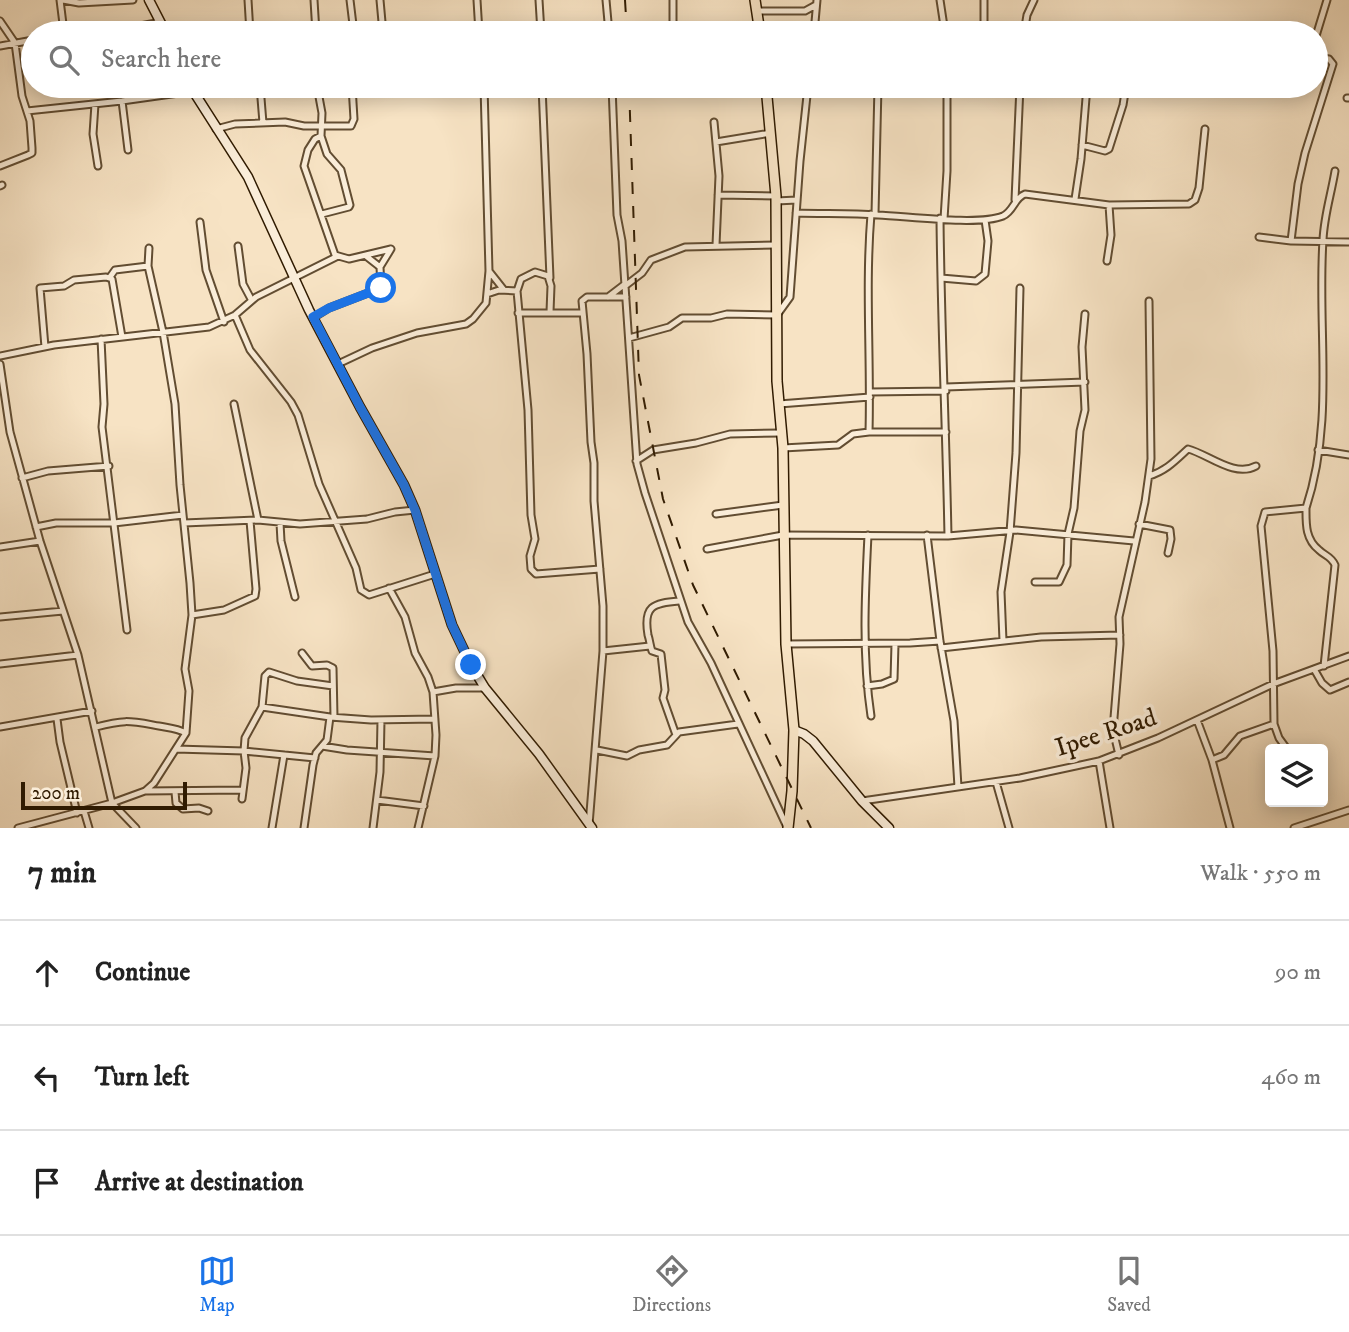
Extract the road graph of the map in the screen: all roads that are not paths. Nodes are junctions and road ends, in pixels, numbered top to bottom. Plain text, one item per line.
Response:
1 (61, 0) edge
2 (133, 0) edge
3 (149, 0) edge
4 (248, 0) edge
5 (314, 0) edge
6 (350, 0) edge
7 (380, 0) edge
8 (477, 0) edge
9 (539, 0) edge
10 (606, 0) edge
11 (673, 0) edge
12 (755, 0) edge
13 (940, 0) edge
14 (984, 0) edge
15 (1034, 0) edge
16 (1327, 0) edge
17 (817, 3) edge
18 (757, 11) junction
19 (0, 20) edge
20 (62, 21) edge
21 (160, 21) edge
22 (249, 21) edge
23 (315, 21) edge
24 (353, 21) edge
25 (382, 21) edge
26 (478, 21) edge
27 (540, 21) edge
28 (609, 21) edge
29 (673, 21) edge
30 (758, 21) edge
31 (815, 21) edge
32 (943, 21) edge
33 (984, 21) edge
34 (1028, 21) edge
35 (1321, 21) edge
36 (21, 42) edge
37 (15, 43) junction
38 (0, 46) edge
39 (1328, 59) edge
40 (1328, 82) edge
41 (21, 88) edge
42 (23, 98) edge
43 (138, 98) edge
44 (197, 98) edge
45 (261, 98) edge
46 (320, 98) edge
47 (352, 98) edge
48 (484, 98) edge
49 (542, 98) edge
50 (612, 98) edge
51 (767, 98) edge
52 (807, 98) edge
53 (878, 98) edge
54 (947, 98) edge
55 (1019, 98) edge
56 (1086, 98) edge
57 (1124, 98) edge
58 (1323, 98) edge
59 (122, 101) junction
60 (95, 104) junction
61 (27, 111) junction
62 (714, 122) dead end
63 (263, 123) junction
64 (322, 125) junction
65 (216, 129) junction
66 (1205, 129) dead end
67 (771, 133) junction
68 (321, 135) junction
69 (716, 142) junction
70 (1082, 145) junction
71 (128, 150) dead end
72 (0, 166) edge
73 (98, 166) dead end
74 (1335, 172) dead end
75 (718, 195) junction
76 (776, 198) junction
77 (1075, 199) junction
78 (797, 201) junction
79 (1015, 203) junction
80 (1109, 205) junction
81 (322, 214) junction
82 (796, 214) junction
83 (873, 214) junction
84 (942, 219) junction
85 (985, 220) junction
86 (200, 222) dead end
87 (1259, 237) dead end
88 (1322, 241) junction
89 (1291, 242) junction
90 (1349, 242) edge
91 (716, 245) junction
92 (777, 245) junction
93 (238, 246) dead end
94 (149, 248) dead end
95 (366, 256) junction
96 (336, 257) junction
97 (548, 260) junction
98 (1107, 261) dead end
99 (148, 266) junction
100 (380, 267) junction
101 (489, 271) junction
102 (535, 272) junction
103 (110, 277) junction
104 (941, 278) junction
105 (294, 279) junction
106 (550, 281) junction
107 (625, 285) junction
108 (1020, 288) dead end
109 (504, 290) junction
110 (517, 291) junction
111 (487, 294) junction
112 (608, 297) junction
113 (626, 297) junction
114 (251, 299) junction
115 (1149, 301) dead end
116 (550, 312) junction
117 (518, 313) junction
118 (583, 313) junction
119 (1085, 314) dead end
120 (235, 315) junction
121 (777, 315) junction
122 (313, 317) junction
123 (223, 322) junction
124 (163, 332) junction
125 (122, 337) junction
126 (629, 338) junction
127 (101, 339) junction
128 (45, 347) junction
129 (0, 356) edge
130 (338, 364) junction
131 (0, 365) edge
132 (1085, 382) junction
133 (1017, 383) junction
134 (946, 389) junction
135 (870, 395) junction
136 (234, 404) dead end
137 (779, 404) junction
138 (10, 432) junction
139 (869, 432) junction
140 (946, 432) junction
141 (781, 433) junction
142 (0, 434) edge
143 (783, 448) junction
144 (1318, 450) junction
145 (1349, 455) edge
146 (636, 461) junction
147 (109, 466) junction
148 (1255, 466) dead end
149 (1149, 475) junction
150 (22, 478) junction
151 (783, 505) junction
152 (1306, 508) junction
153 (415, 510) junction
154 (716, 514) dead end
155 (183, 515) junction
156 (257, 520) junction
157 (250, 521) junction
158 (335, 522) junction
159 (114, 523) junction
160 (184, 523) junction
161 (280, 523) junction
162 (1139, 524) junction
163 (36, 527) junction
164 (1010, 532) junction
165 (1068, 534) junction
166 (783, 535) junction
167 (868, 535) junction
168 (926, 535) junction
169 (948, 536) junction
170 (40, 541) junction
171 (1134, 541) junction
172 (0, 547) edge
173 (707, 549) dead end
174 (1168, 553) dead end
175 (600, 569) junction
176 (435, 574) junction
177 (1035, 582) dead end
178 (389, 589) junction
179 (295, 597) dead end
180 (679, 601) junction
181 (63, 611) junction
182 (192, 615) junction
183 (0, 617) edge
184 (127, 630) dead end
185 (1120, 635) junction
186 (1003, 641) junction
187 (786, 643) junction
188 (865, 643) junction
189 (895, 644) junction
190 (940, 644) junction
191 (650, 646) junction
192 (603, 651) junction
193 (302, 653) dead end
194 (78, 654) junction
195 (1349, 656) edge
196 (0, 664) edge
197 (1324, 666) junction
198 (1314, 669) junction
199 (1349, 682) edge
200 (1273, 684) junction
201 (333, 686) junction
202 (867, 686) junction
203 (485, 688) junction
204 (433, 692) junction
205 (262, 707) junction
206 (92, 711) junction
207 (871, 716) dead end
208 (332, 717) junction
209 (57, 719) junction
210 (435, 719) junction
211 (381, 720) junction
212 (1197, 720) junction
213 (738, 724) junction
214 (1274, 724) junction
215 (0, 727) edge
216 (96, 727) junction
217 (794, 730) junction
218 (186, 733) junction
219 (676, 735) junction
220 (1283, 744) edge
221 (322, 746) junction
222 (176, 749) junction
223 (597, 750) junction
224 (243, 751) junction
225 (381, 752) junction
226 (284, 755) junction
227 (1119, 755) junction
228 (435, 756) junction
229 (315, 758) junction
230 (1212, 760) junction
231 (1099, 761) junction
232 (996, 782) junction
233 (958, 787) junction
234 (243, 790) junction
235 (145, 791) junction
236 (175, 792) junction
237 (243, 799) dead end
238 (377, 800) junction
239 (862, 801) junction
240 (112, 803) junction
241 (424, 806) junction
242 (1349, 810) edge
243 (208, 811) dead end
244 (80, 812) junction
245 (58, 818) junction
246 (591, 826) edge
247 (59, 827) edge
248 (18, 828) edge
249 (89, 828) edge
250 (136, 828) edge
251 (272, 828) edge
252 (304, 828) edge
253 (373, 828) edge
254 (418, 828) edge
255 (787, 828) edge
256 (889, 828) edge
257 (1009, 828) edge
258 (1110, 828) edge
259 (1230, 828) edge
260 (1294, 828) edge

1 - 2 street
1 - 20 street
3 - 21 street
4 - 22 street
5 - 23 street
6 - 24 street
7 - 25 street
8 - 26 street
9 - 27 street
10 - 28 street
11 - 29 street
12 - 18 main road
13 - 32 street
14 - 33 street
15 - 34 street
16 - 35 street
17 - 18 street
17 - 31 street
18 - 30 main road
19 - 37 street
36 - 37 street
37 - 38 street
37 - 41 street
39 - 40 street
42 - 61 street
43 - 59 street
44 - 65 street
45 - 63 street
46 - 64 street
47 - 64 street
48 - 101 street
49 - 97 street
50 - 107 street
51 - 67 main road
52 - 78 street
53 - 83 street
54 - 84 street
55 - 79 street
56 - 70 street
57 - 70 street
58 - 89 street
59 - 60 street
59 - 71 street
60 - 61 street
60 - 73 street
61 - 72 street
62 - 69 street
63 - 64 street
63 - 65 street
64 - 68 street
65 - 105 street
66 - 80 street
67 - 69 street
67 - 76 main road
68 - 81 street
68 - 81 street
69 - 75 street
70 - 77 street
74 - 88 street
75 - 76 street
75 - 91 street
76 - 78 street
76 - 92 main road
77 - 79 street
77 - 80 street
78 - 82 street
79 - 85 street
80 - 98 street
81 - 96 street
82 - 83 street
82 - 121 street
83 - 84 street
83 - 135 street
84 - 85 street
84 - 104 street
85 - 104 street
86 - 123 street
87 - 89 street
88 - 89 street
88 - 90 street
88 - 144 street
91 - 92 street
91 - 107 street
92 - 121 main road
93 - 114 street
94 - 99 street
95 - 96 street
95 - 100 street
95 - 100 street
96 - 105 street
97 - 102 street
97 - 106 street
99 - 103 street
99 - 124 street
100 - 122 street
101 - 109 street
101 - 111 street
102 - 106 street
102 - 110 street
103 - 125 street
103 - 128 street
104 - 134 street
105 - 114 street
105 - 122 street
106 - 116 street
107 - 112 street
107 - 113 street
108 - 133 street
109 - 110 street
109 - 111 street
110 - 117 street
111 - 130 street
112 - 113 street
112 - 118 street
113 - 126 street
114 - 120 street
115 - 149 street
116 - 117 street
116 - 118 street
117 - 175 street
118 - 175 street
119 - 132 street
120 - 123 street
120 - 158 street
121 - 126 street
121 - 137 main road
122 - 130 street
123 - 124 street
124 - 125 street
124 - 155 street
125 - 127 street
126 - 146 street
127 - 128 street
127 - 147 street
128 - 129 street
130 - 153 street
131 - 138 street
132 - 133 street
132 - 165 street
133 - 134 street
133 - 164 street
134 - 135 street
134 - 140 street
135 - 137 street
135 - 139 street
136 - 156 street
137 - 141 main road
138 - 142 street
138 - 150 street
139 - 140 street
139 - 143 street
140 - 169 street
141 - 143 main road
141 - 146 street
143 - 151 main road
144 - 145 street
144 - 152 street
146 - 180 street
147 - 150 street
147 - 159 street
148 - 149 street
149 - 162 street
150 - 163 street
151 - 154 street
151 - 166 main road
152 - 197 street
152 - 200 street
153 - 158 street
153 - 176 street
155 - 159 street
155 - 160 street
156 - 157 street
156 - 161 street
157 - 160 street
157 - 182 street
158 - 161 street
158 - 178 street
159 - 163 street
159 - 184 street
160 - 182 street
161 - 179 street
162 - 171 street
162 - 174 street
163 - 170 street
164 - 165 street
164 - 169 street
164 - 186 street
165 - 171 street
165 - 177 street
166 - 167 street
166 - 173 street
166 - 187 main road
167 - 168 street
167 - 188 street
168 - 169 street
168 - 190 street
170 - 172 street
170 - 181 street
171 - 185 street
175 - 192 street
176 - 178 street
176 - 203 street
178 - 204 street
180 - 191 street
180 - 213 street
181 - 183 street
181 - 194 street
182 - 218 street
185 - 186 street
185 - 227 street
186 - 190 street
187 - 188 street
187 - 217 main road
188 - 189 street
188 - 202 street
189 - 190 street
189 - 202 street
190 - 233 street
191 - 192 street
191 - 219 street
192 - 223 street
193 - 201 street
194 - 196 street
194 - 206 street
195 - 197 street, Ipee Road
197 - 198 street, Ipee Road
198 - 199 street
198 - 200 street, Ipee Road
200 - 212 street, Ipee Road
200 - 214 street
201 - 205 street
201 - 208 street
202 - 207 street
203 - 204 street
203 - 246 street
204 - 210 street
205 - 208 street
205 - 224 street
206 - 209 street
206 - 216 street
208 - 211 street
208 - 221 street
209 - 215 street
209 - 244 street
210 - 211 street
210 - 228 street
211 - 225 street
212 - 227 street, Ipee Road
212 - 230 street
213 - 219 street
213 - 255 street
214 - 220 street
214 - 230 street
216 - 218 street
216 - 240 street
217 - 239 street
217 - 255 main road
218 - 222 street
219 - 223 street
221 - 225 street
221 - 229 street
222 - 224 street
222 - 235 street
223 - 246 street
224 - 226 street
224 - 234 street
225 - 228 street
225 - 238 street
226 - 229 street
226 - 251 street
227 - 231 street, Ipee Road
228 - 241 street
229 - 252 street
230 - 259 street
231 - 232 street, Ipee Road
231 - 258 street
232 - 233 street, Ipee Road
232 - 257 street
233 - 239 street, Ipee Road
234 - 236 street
234 - 237 street
235 - 236 street
235 - 240 street
236 - 243 street
238 - 241 street
238 - 253 street
239 - 256 street
240 - 244 street
240 - 250 street
241 - 254 street
242 - 260 street
244 - 245 street
244 - 249 street
245 - 247 street
245 - 248 street

